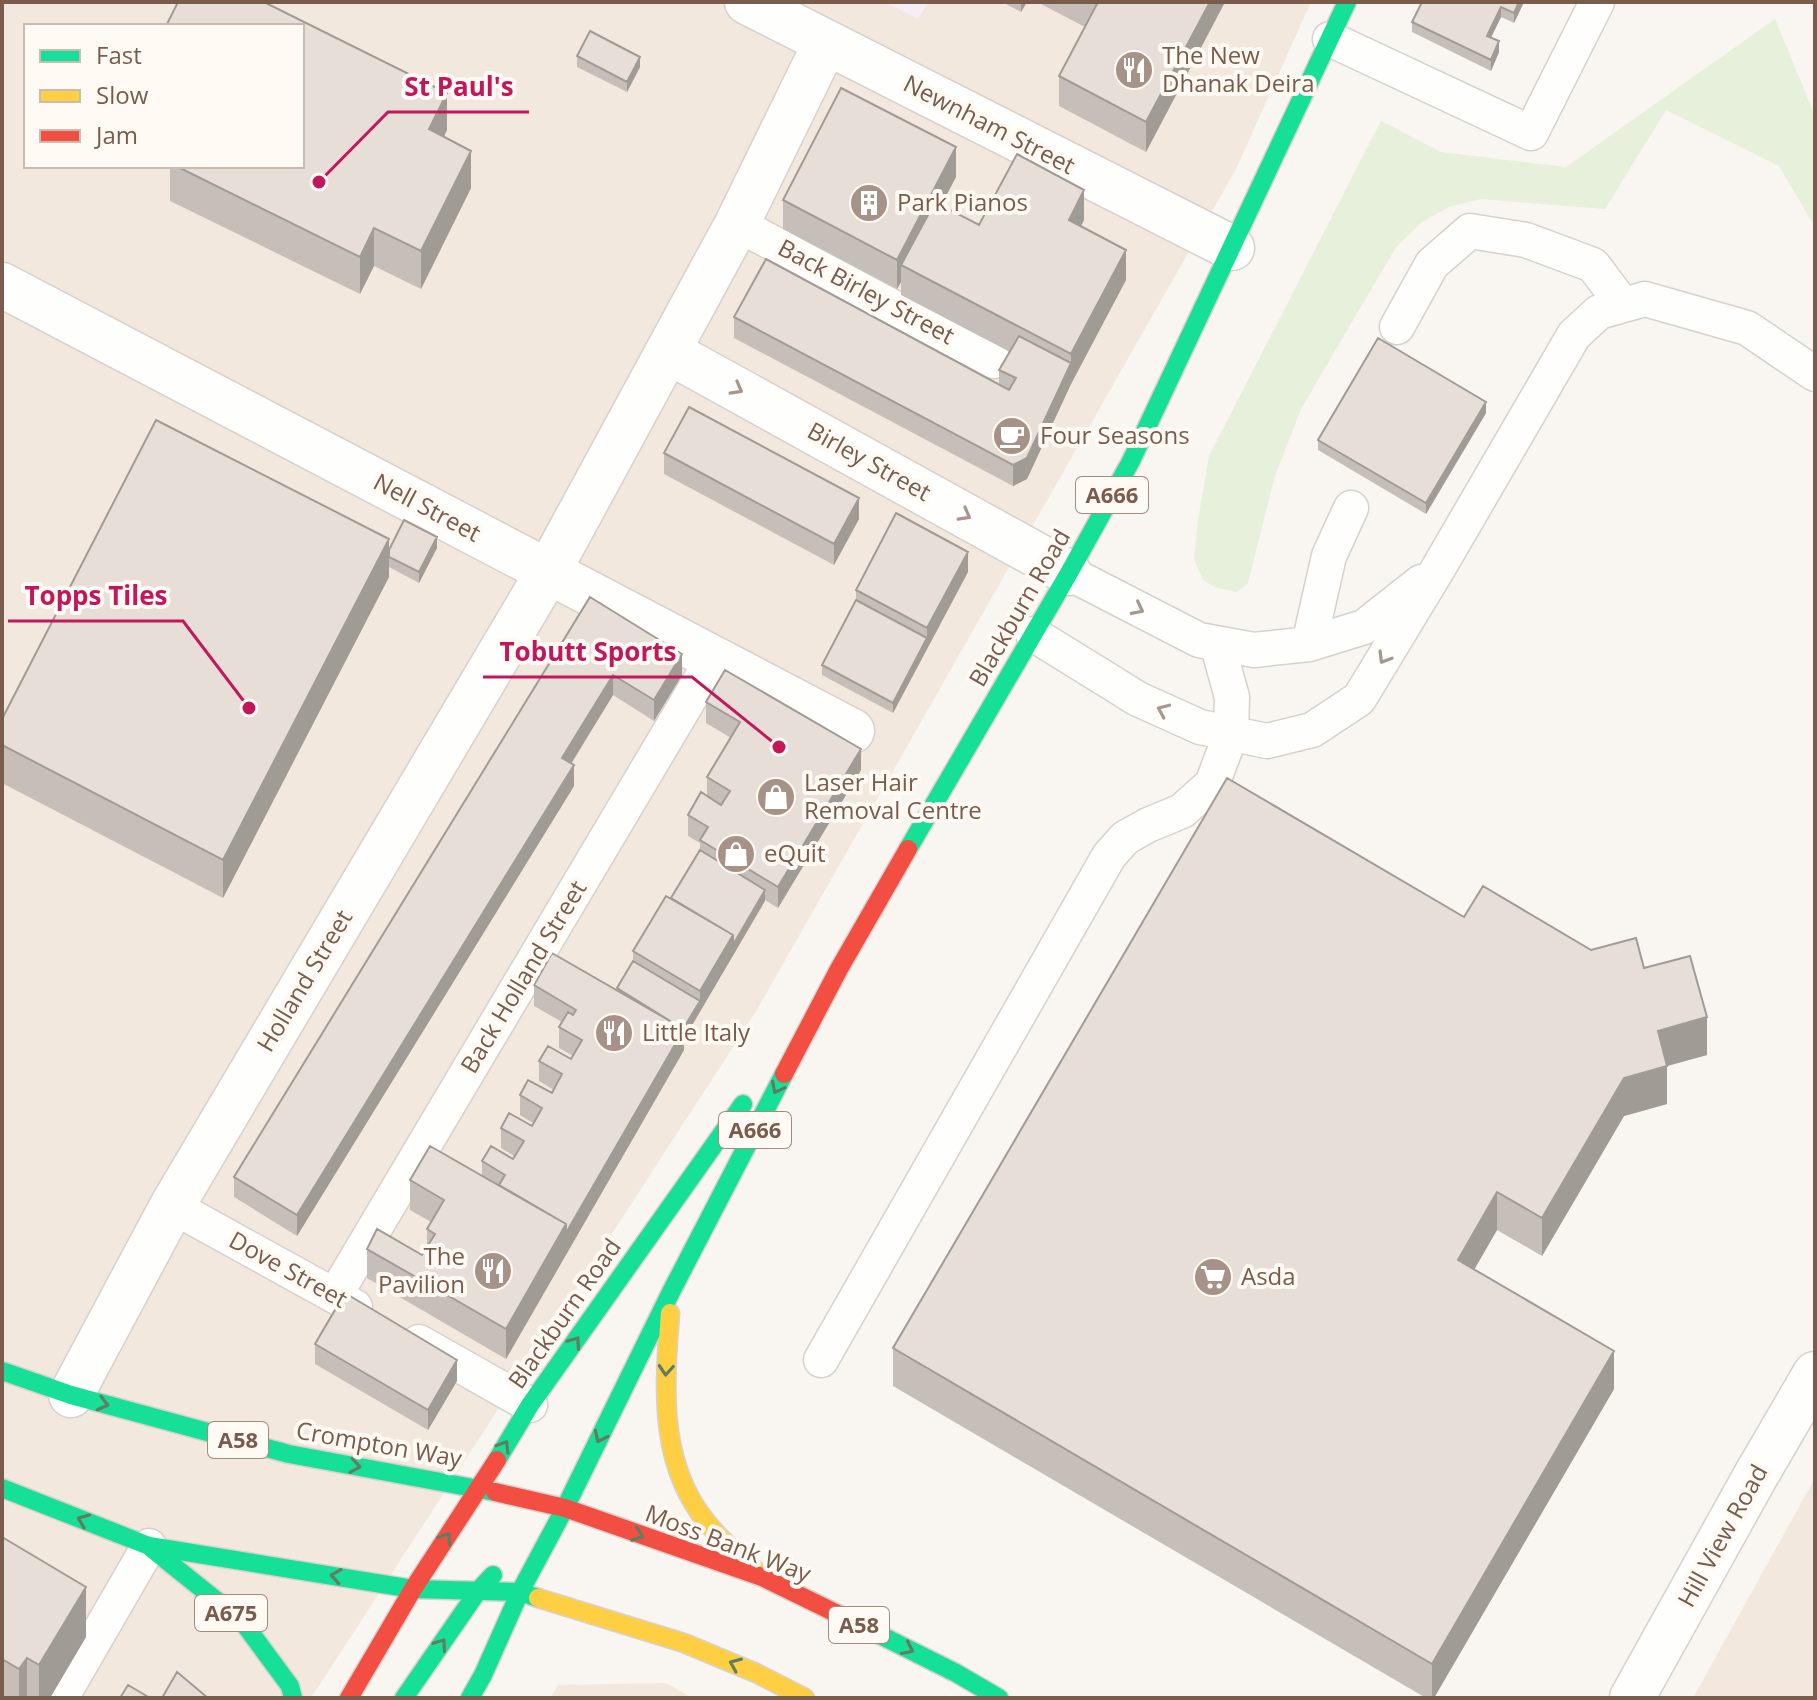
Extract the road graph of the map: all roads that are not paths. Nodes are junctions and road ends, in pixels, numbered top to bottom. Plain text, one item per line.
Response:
1 (747, 2) edge
2 (1347, 2) edge
3 (1597, 2) edge
4 (1330, 39) junction
5 (826, 42) junction
6 (737, 224) junction
7 (1232, 248) junction
8 (2, 285) edge
9 (1623, 305) junction
10 (1397, 327) dead end
11 (669, 352) junction
12 (994, 361) dead end
13 (1815, 374) edge
14 (1351, 508) dead end
15 (1439, 567) junction
16 (548, 572) junction
17 (1069, 573) junction
18 (1033, 634) junction
19 (1217, 643) junction
20 (1309, 644) junction
21 (713, 659) junction
22 (852, 731) dead end
23 (1231, 734) junction
24 (839, 969) junction
25 (172, 1206) junction
26 (671, 1292) junction
27 (335, 1295) junction
28 (821, 1360) dead end
29 (2, 1371) edge
30 (1815, 1374) edge
31 (71, 1395) junction
32 (530, 1405) junction
33 (2, 1488) edge
34 (479, 1488) junction
35 (565, 1508) junction
36 (532, 1536) dead end
37 (149, 1546) junction
38 (510, 1557) dead end
39 (762, 1577) junction
40 (413, 1589) junction
41 (478, 1591) junction
42 (520, 1592) junction
43 (61, 1698) edge
44 (293, 1698) edge
45 (349, 1698) edge
46 (404, 1698) edge
47 (470, 1698) edge
48 (805, 1698) edge
49 (999, 1698) edge
50 (1632, 1698) edge

1 - 5 street, Newnham Street
2 - 4 highway, Blackburn Road / A666
3 - 4 lane
4 - 7 highway, Blackburn Road / A666
5 - 6 street, Holland Street
5 - 7 street, Newnham Street
6 - 11 street, Holland Street
6 - 12 lane, Back Birley Street
7 - 17 highway, Blackburn Road / A666
8 - 16 street, Nell Street
9 - 10 lane
9 - 13 lane
9 - 15 lane
11 - 16 street, Holland Street
11 -> 17 street, Birley Street
14 - 20 lane
15 - 20 lane
15 -> 23 lane
16 - 21 street, Nell Street
16 - 25 street, Holland Street
17 - 18 highway, Blackburn Road / A666
17 -> 19 lane
23 -> 18 lane
18 - 24 highway, Blackburn Road / A666
19 - 20 lane
19 - 23 lane
21 - 22 street, Nell Street
21 - 27 lane, Back Holland Street
23 - 28 lane
24 -> 26 highway, Blackburn Road / A666
32 -> 24 highway, Blackburn Road
25 - 27 lane, Dove Street
25 - 31 street, Holland Street
26 -> 35 highway, Blackburn Road / A666
26 -> 39 highway
27 - 32 lane, Dove Street
29 - 31 highway, Crompton Way / A58
30 - 50 street, Hill View Road
31 -> 34 highway, Crompton Way / A58
34 -> 32 highway, Blackburn Road
37 -> 33 highway
34 - 35 highway, Crompton Way / A58
40 -> 34 highway, Blackburn Road
35 - 36 highway
35 -> 39 highway, Moss Bank Way / A58
35 - 42 highway, Blackburn Road / A666
40 -> 37 highway
37 - 43 lane
37 - 44 highway, A675
38 - 41 highway
39 -> 49 highway, Moss Bank Way / A58
40 - 41 highway
40 - 45 highway, Blackburn Road
41 - 42 highway
46 -> 41 highway
42 - 47 highway, Blackburn Road / A666
48 -> 42 highway

